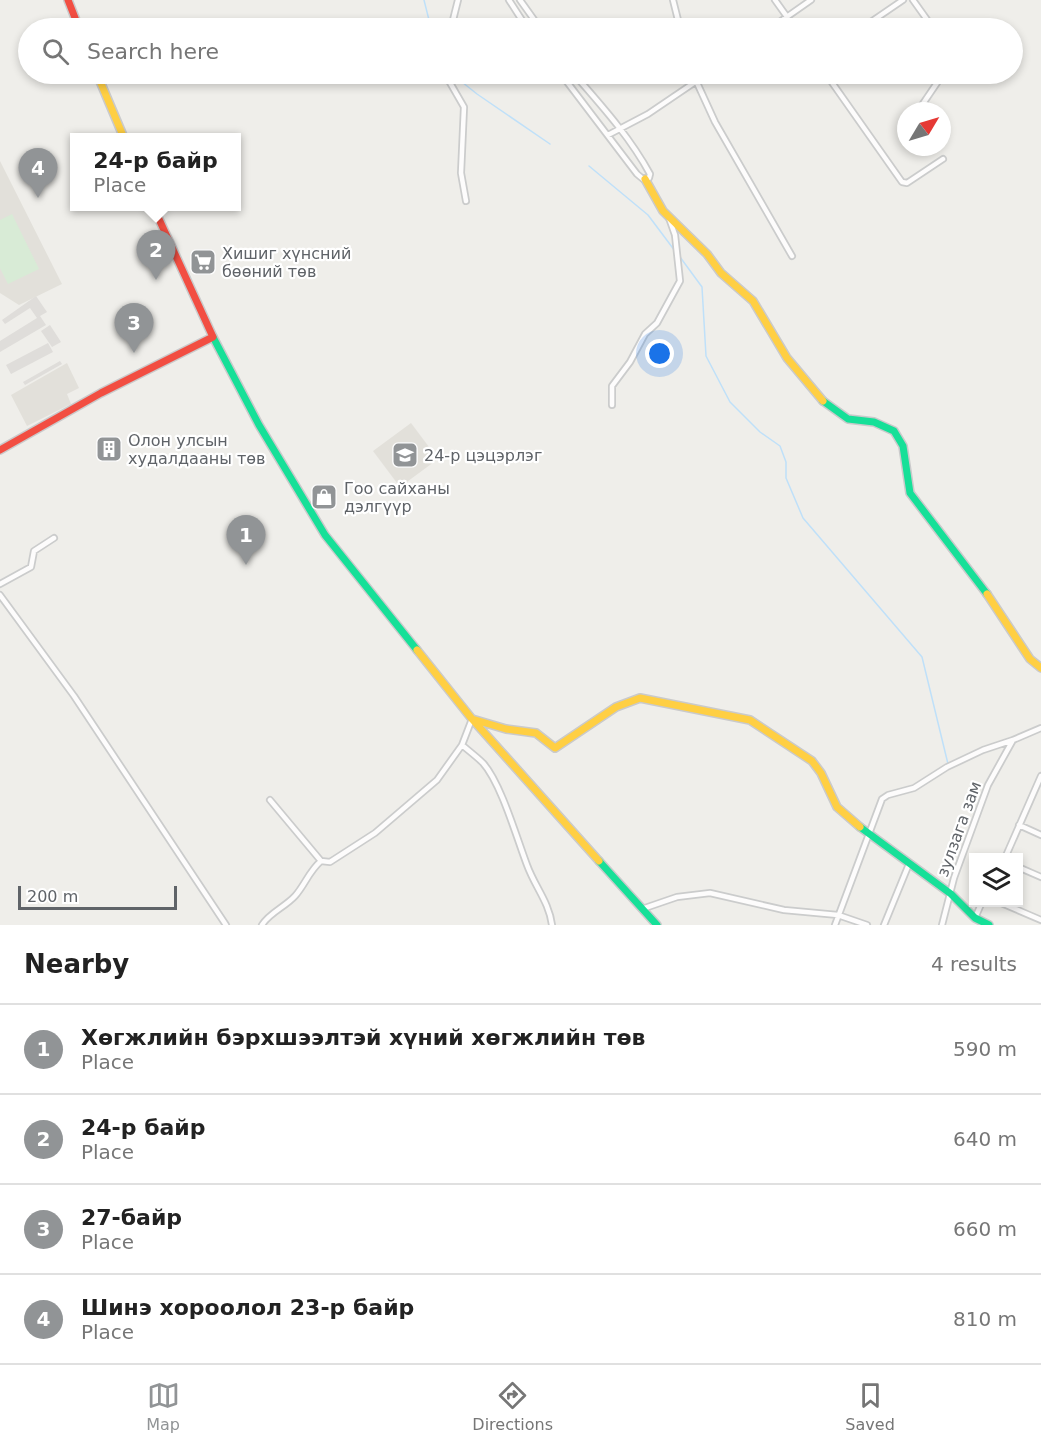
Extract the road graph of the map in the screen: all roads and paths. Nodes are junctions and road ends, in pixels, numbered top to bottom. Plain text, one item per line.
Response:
1 (68, 0) edge
2 (458, 0) edge
3 (509, 0) edge
4 (520, 0) edge
5 (673, 0) edge
6 (775, 0) edge
7 (811, 0) edge
8 (903, 0) edge
9 (913, 0) edge
10 (787, 17) joint
11 (75, 18) edge
12 (454, 18) edge
13 (521, 18) edge
14 (533, 18) edge
15 (678, 18) edge
16 (877, 18) edge
17 (926, 18) edge
18 (101, 84) edge
19 (451, 84) edge
20 (569, 84) edge
21 (583, 84) edge
22 (692, 84) edge
23 (698, 84) edge
24 (833, 84) edge
25 (936, 84) edge
26 (924, 102) edge
27 (621, 129) junction
28 (122, 133) edge
29 (608, 135) junction
30 (943, 159) dead end
31 (645, 179) junction
32 (466, 201) dead end
33 (155, 211) edge
34 (668, 216) junction
35 (792, 256) dead end
36 (213, 337) junction
37 (612, 405) dead end
38 (0, 450) edge
39 (54, 538) dead end
40 (0, 584) edge
41 (0, 594) edge
42 (1041, 668) edge
43 (472, 719) junction
44 (1041, 728) edge
45 (1012, 740) junction
46 (462, 746) junction
47 (1041, 776) edge
48 (1038, 789) edge
49 (270, 800) dead end
50 (1019, 825) junction
51 (869, 834) junction
52 (1041, 835) edge
53 (1007, 853) edge
54 (321, 861) junction
55 (909, 864) junction
56 (1023, 869) edge
57 (1041, 877) edge
58 (951, 894) junction
59 (980, 907) edge
60 (1009, 907) edge
61 (642, 909) junction
62 (838, 915) junction
63 (975, 918) junction
64 (1041, 920) edge
65 (226, 925) edge
66 (262, 925) edge
67 (552, 925) edge
68 (657, 925) edge
69 (835, 925) edge
70 (867, 925) edge
71 (884, 925) edge
72 (942, 925) edge
73 (989, 925) edge

1 - 11 street
2 - 12 street
3 - 13 street
4 - 14 street
5 - 15 street
6 - 10 street
7 - 10 street
8 - 16 street
9 - 17 street
18 - 28 street
19 - 32 street
20 - 29 street
21 - 27 street
22 - 27 street
23 - 35 street
24 - 30 street
25 - 26 street
27 - 29 street
27 - 31 street
29 - 31 street
31 - 34 street
33 - 36 street
34 - 37 street
34 - 42 street
36 - 38 street
36 - 43 street
39 - 40 street
41 - 65 street
43 - 46 street
43 - 51 street
43 - 61 street
44 - 45 street
45 - 51 street
45 - 58 street, зулзага зам
46 - 54 street
46 - 67 street
47 - 48 street
48 - 50 street
49 - 54 street
50 - 52 street
50 - 53 street
51 - 55 street
51 - 62 street
54 - 66 street
55 - 58 street
55 - 71 street
56 - 57 street
58 - 63 street
58 - 72 street, зулзага зам
59 - 63 street
60 - 64 street
61 - 62 street
61 - 68 street
62 - 69 street
62 - 70 street
63 - 73 street

